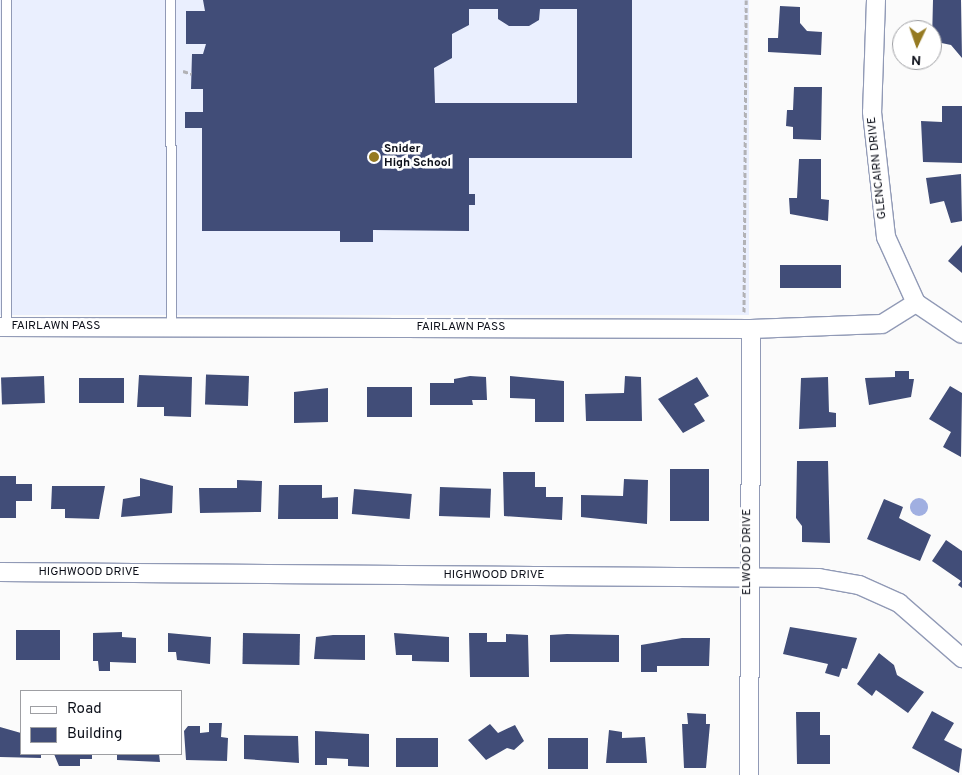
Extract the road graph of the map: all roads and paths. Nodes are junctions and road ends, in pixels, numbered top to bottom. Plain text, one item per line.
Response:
1 (6, 0) edge
2 (170, 0) edge
3 (746, 0) edge
4 (876, 0) edge
5 (916, 303) junction
6 (744, 312) dead end
7 (3, 327) edge
8 (171, 328) junction
9 (751, 329) junction
10 (962, 334) edge
11 (0, 572) edge
12 (748, 578) junction
13 (962, 658) edge
14 (749, 775) edge

1 - 7 lane
2 - 8 lane
3 - 6 path
4 - 5 street, GLENCAIRN DRIVE
5 - 9 street, FAIRLAWN PASS
5 - 10 street
7 - 8 street, FAIRLAWN PASS
8 - 9 street, FAIRLAWN PASS
9 - 12 street, ELWOOD DRIVE
11 - 12 street, HIGHWOOD DRIVE
12 - 13 street, HIGHWOOD DRIVE
12 - 14 street, ELWOOD DRIVE

